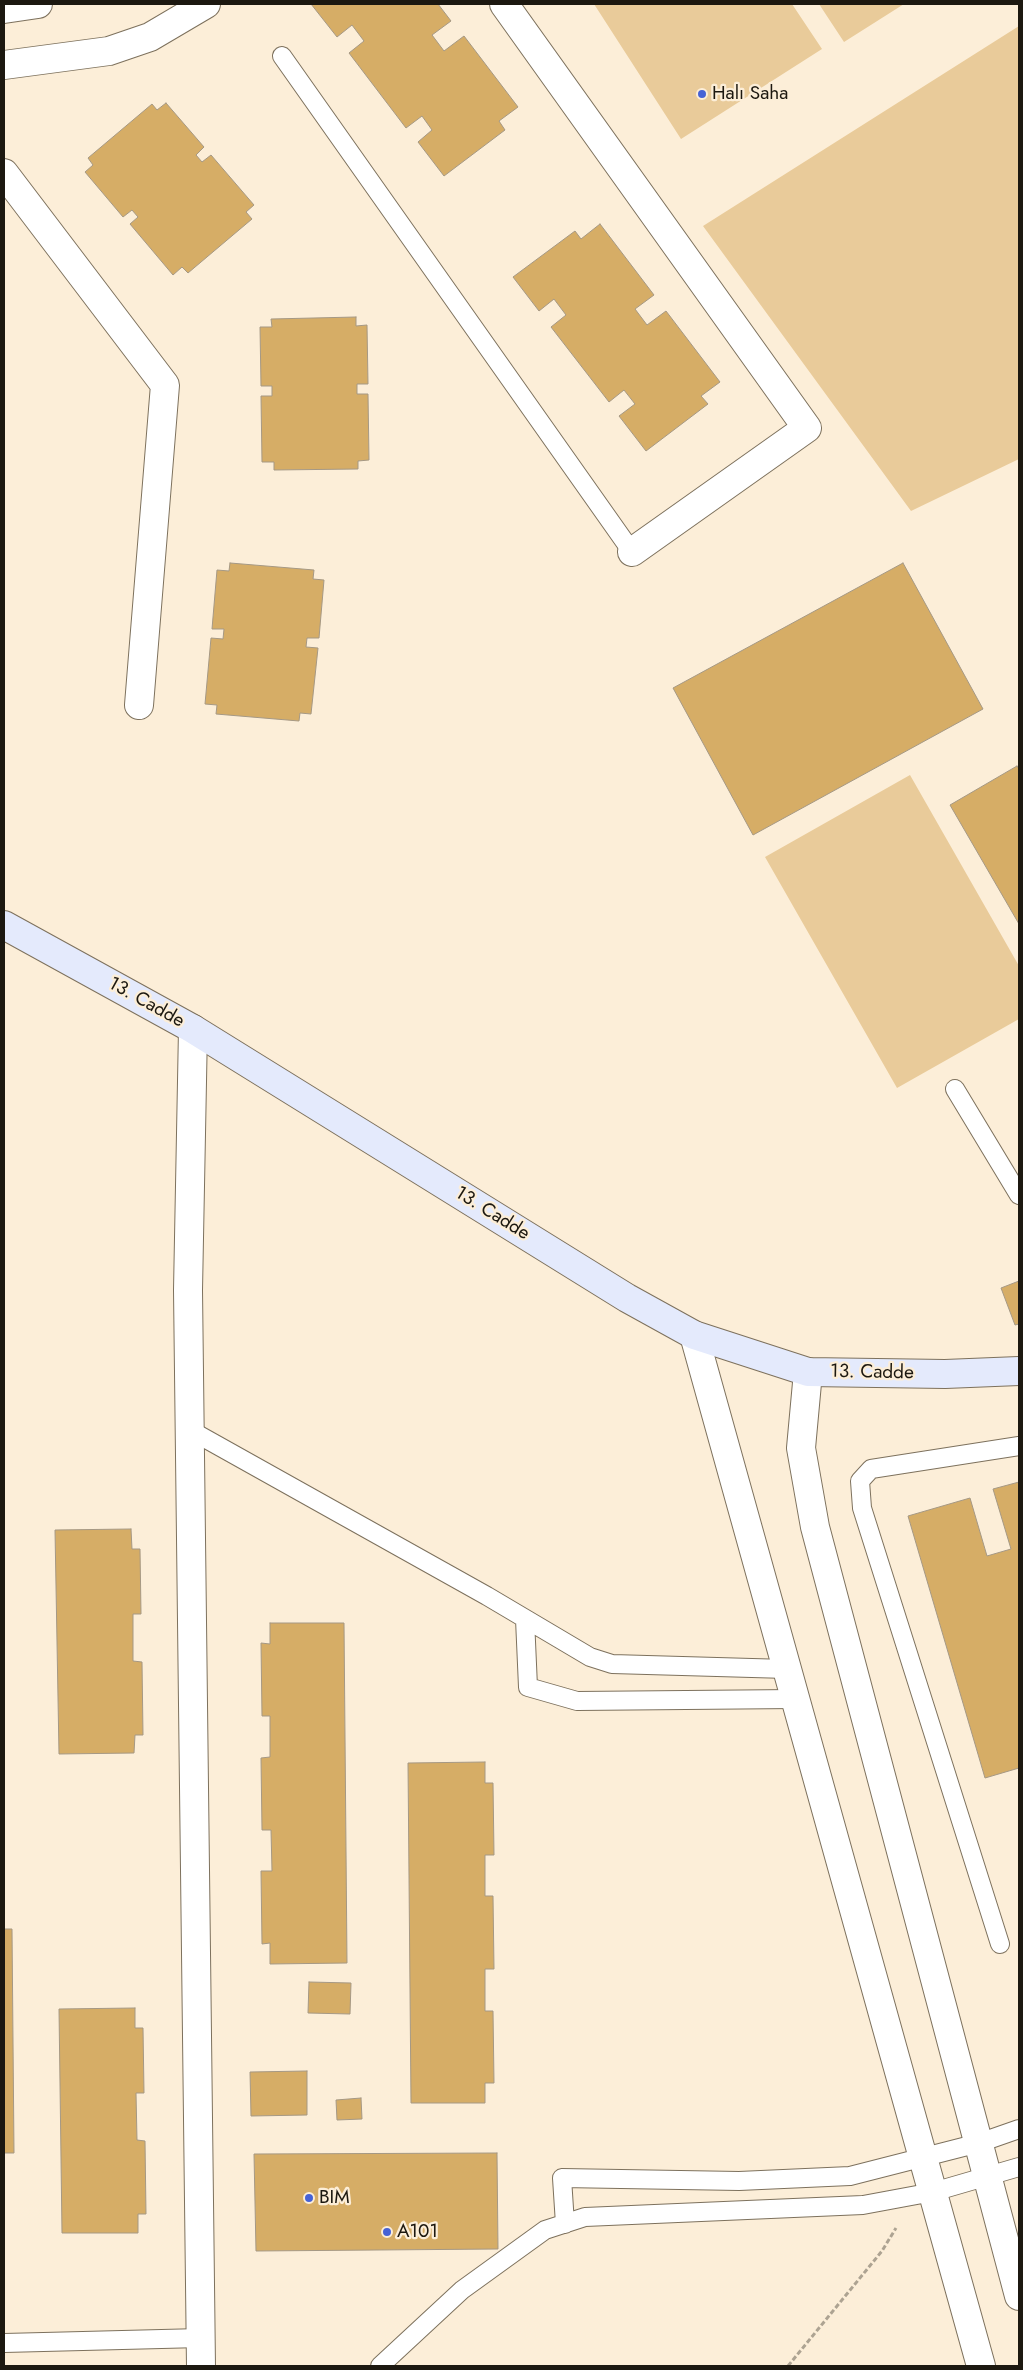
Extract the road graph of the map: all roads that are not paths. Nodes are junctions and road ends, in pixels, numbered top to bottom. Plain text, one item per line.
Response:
1 (38, 4) edge
2 (206, 4) edge
3 (504, 4) edge
4 (4, 9) edge
5 (282, 56) dead end
6 (4, 64) edge
7 (4, 172) edge
8 (632, 552) joint
9 (138, 705) dead end
10 (4, 926) edge
11 (192, 1029) junction
12 (955, 1089) dead end
13 (1019, 1195) edge
14 (694, 1335) junction
15 (1019, 1371) edge
16 (808, 1372) junction
17 (190, 1430) junction
18 (1019, 1446) edge
19 (526, 1619) junction
20 (787, 1669) junction
21 (795, 1699) junction
22 (1000, 1944) dead end
23 (1019, 2129) edge
24 (979, 2143) junction
25 (923, 2158) junction
26 (1019, 2167) edge
27 (988, 2177) junction
28 (924, 2194) junction
29 (565, 2224) junction
30 (1019, 2296) edge
31 (201, 2338) junction
32 (4, 2343) edge
33 (201, 2366) edge
34 (380, 2366) edge
35 (981, 2366) edge

1 - 4 street
2 - 6 street
3 - 8 street
5 - 8 lane
7 - 9 street
10 - 11 street, 13. Cadde
11 - 14 street, 13. Cadde
11 - 17 street
12 - 13 lane
14 - 16 street, 13. Cadde
14 - 20 street
15 - 16 street, 13. Cadde
16 - 24 street
17 - 19 lane
17 - 31 street
18 - 22 lane
19 - 20 lane
19 - 21 lane
20 - 21 street
21 - 25 street
23 - 24 lane
24 - 25 lane
24 - 27 street
25 - 28 street
25 - 29 lane
26 - 27 lane
27 - 28 lane
27 - 30 street
28 - 29 lane
28 - 35 street
29 - 34 lane
31 - 32 lane
31 - 33 street

